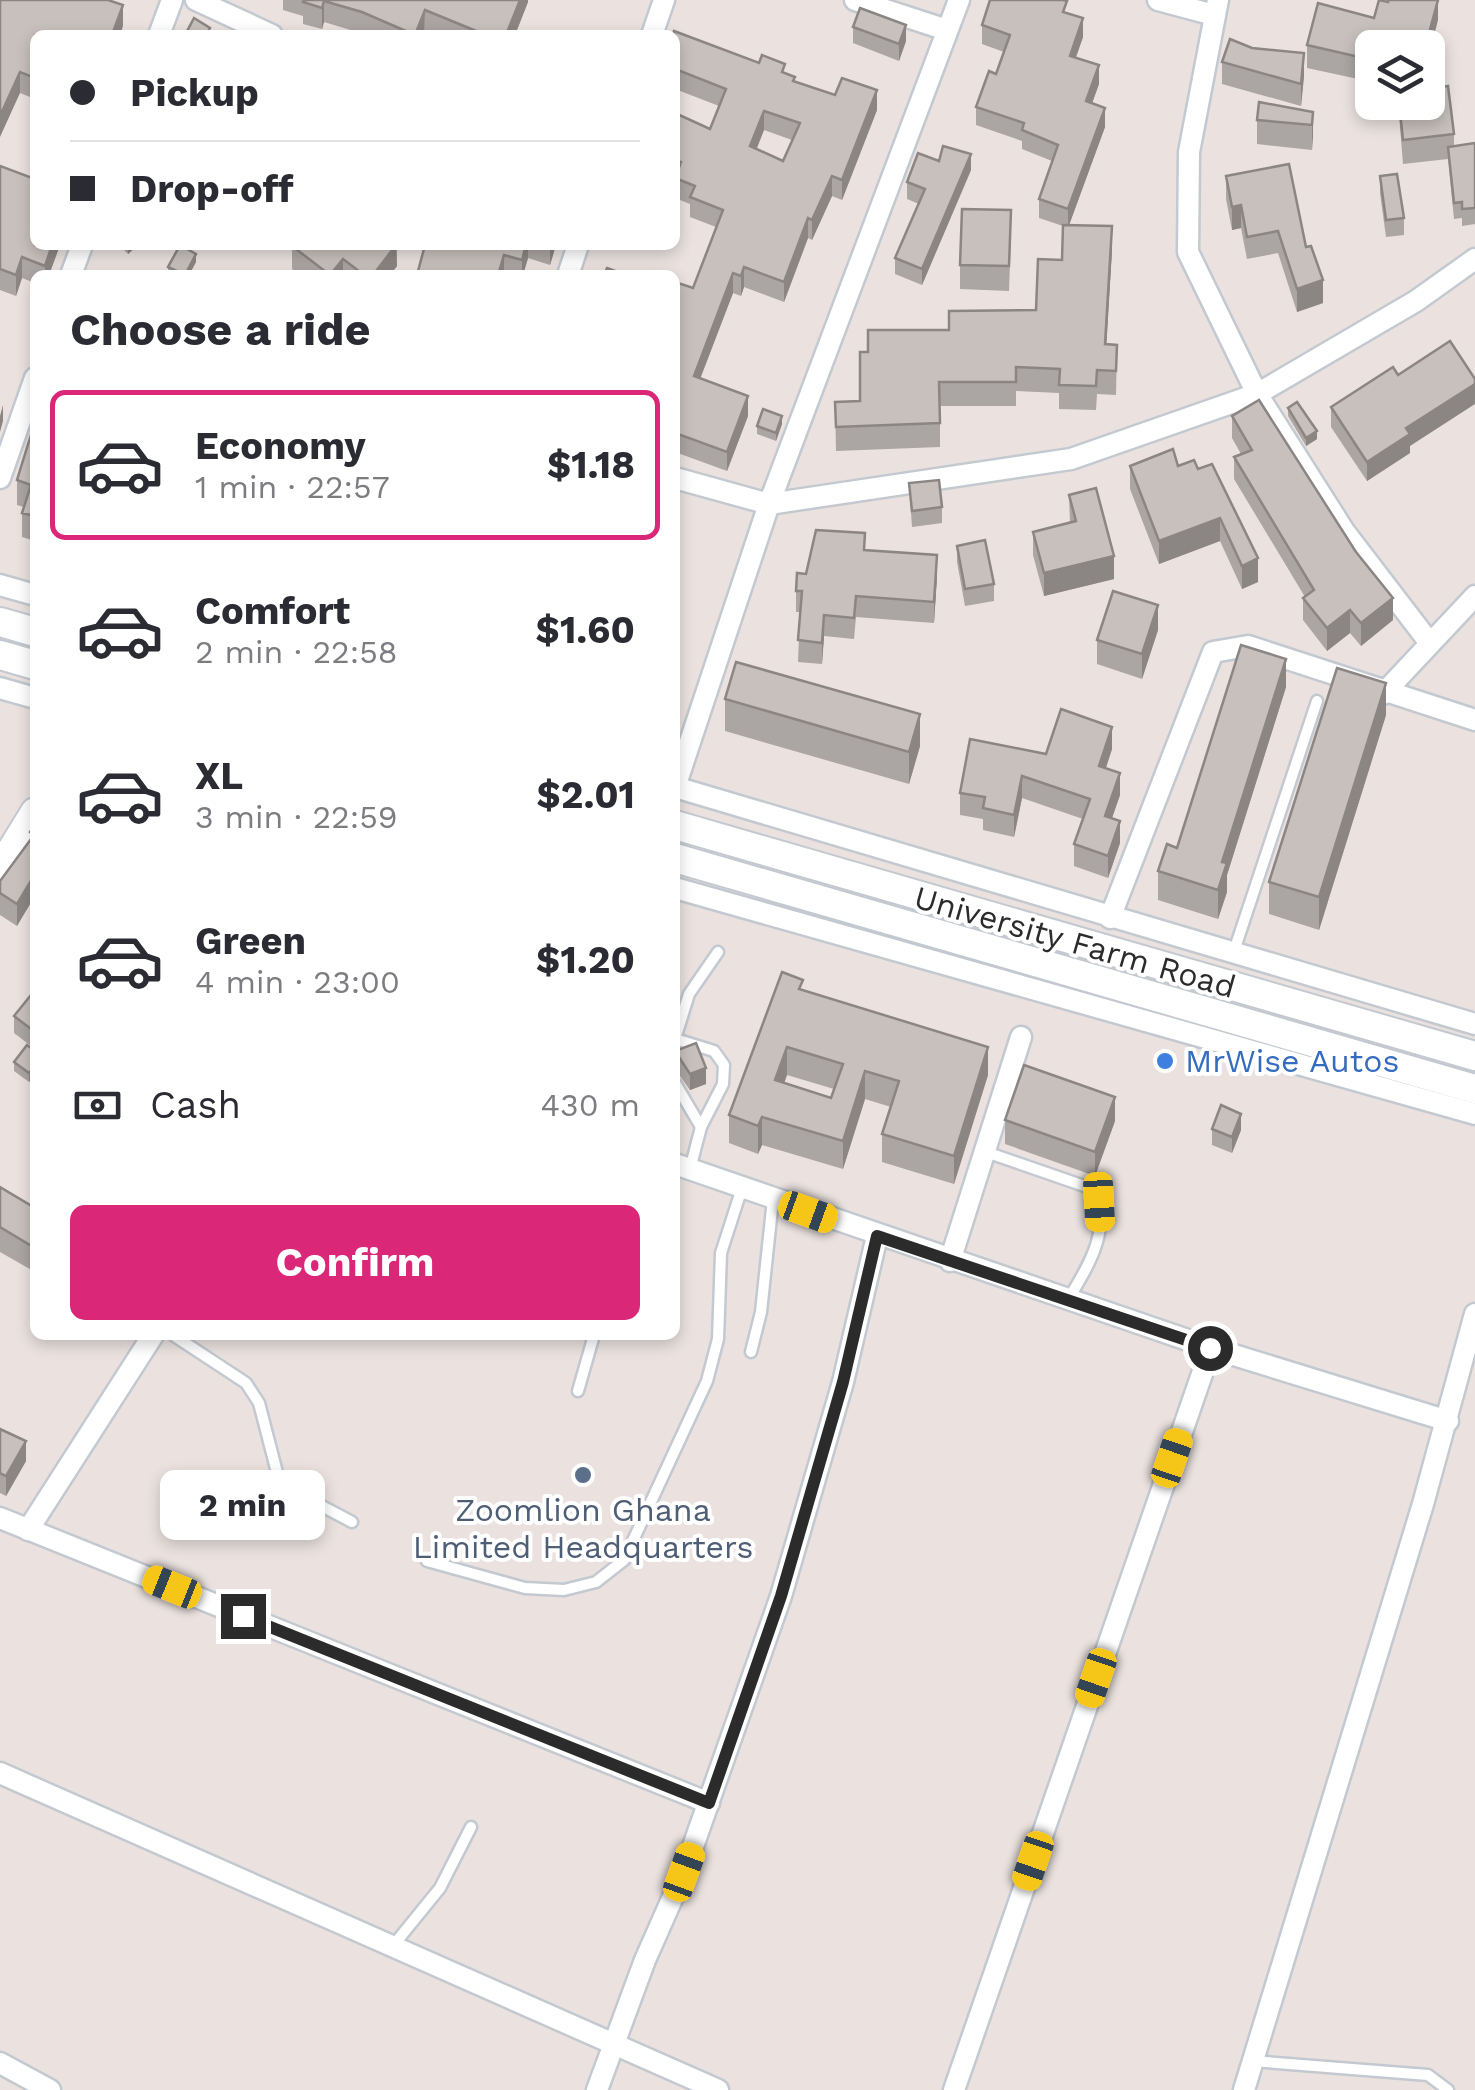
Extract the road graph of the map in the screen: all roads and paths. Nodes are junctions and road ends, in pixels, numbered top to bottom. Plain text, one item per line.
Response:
1 (172, 0) edge
2 (196, 0) edge
3 (664, 0) edge
4 (855, 0) edge
5 (959, 0) edge
6 (1158, 0) edge
7 (1216, 8) edge
8 (161, 30) edge
9 (261, 30) edge
10 (654, 30) edge
11 (947, 30) junction
12 (1475, 259) edge
13 (30, 392) edge
14 (1257, 394) junction
15 (0, 478) edge
16 (680, 479) edge
17 (769, 504) junction
18 (0, 584) edge
19 (30, 593) edge
20 (1475, 596) edge
21 (0, 622) edge
22 (30, 631) edge
23 (1429, 642) junction
24 (0, 655) edge
25 (30, 664) edge
26 (0, 688) edge
27 (1384, 694) junction
28 (30, 697) edge
29 (1317, 701) dead end
30 (1475, 720) edge
31 (680, 771) edge
32 (680, 788) edge
33 (30, 820) edge
34 (680, 826) edge
35 (680, 859) edge
36 (0, 869) edge
37 (680, 889) edge
38 (1110, 918) junction
39 (718, 952) dead end
40 (1233, 955) junction
41 (680, 991) edge
42 (689, 994) junction
43 (680, 1024) edge
44 (1475, 1024) edge
45 (1021, 1037) dead end
46 (680, 1041) edge
47 (1475, 1056) edge
48 (1475, 1089) edge
49 (680, 1092) edge
50 (1475, 1114) edge
51 (701, 1127) junction
52 (986, 1152) junction
53 (682, 1167) edge
54 (742, 1188) junction
55 (772, 1199) junction
56 (877, 1236) junction
57 (950, 1260) junction
58 (1068, 1300) junction
59 (1475, 1314) edge
60 (150, 1340) edge
61 (181, 1340) edge
62 (593, 1340) edge
63 (1210, 1348) junction
64 (752, 1352) dead end
65 (578, 1391) dead end
66 (1448, 1421) junction
67 (0, 1518) edge
68 (352, 1522) dead end
69 (28, 1530) junction
70 (427, 1562) dead end
71 (0, 1773) edge
72 (709, 1803) junction
73 (472, 1827) dead end
74 (392, 1948) junction
75 (614, 2048) junction
76 (1251, 2060) junction
77 (0, 2063) edge
78 (50, 2090) edge
79 (596, 2090) edge
80 (718, 2090) edge
81 (954, 2090) edge
82 (1244, 2090) edge
83 (1448, 2090) edge

1 - 8 street
2 - 9 street
3 - 10 street
4 - 11 street
5 - 11 street
6 - 7 street
7 - 14 street
11 - 17 street
12 - 14 street
13 - 15 street
14 - 17 street
14 - 23 street
16 - 17 street
17 - 31 street
18 - 19 street
20 - 23 street
21 - 22 street
23 - 27 street
24 - 25 street
26 - 28 street
27 - 30 street
27 - 38 street
29 - 40 lane
32 - 38 street
33 - 36 street
34 - 47 street, University Farm Road
35 - 48 street, University Farm Road
37 - 50 street
38 - 40 street
39 - 42 lane
40 - 44 street
41 - 42 lane
42 - 43 lane
45 - 52 street
46 - 51 lane
49 - 51 lane
51 - 53 lane
52 - 57 street
52 - 58 lane
53 - 54 street
54 - 55 street
54 - 70 lane
55 - 56 street
55 - 64 lane
56 - 57 street
56 - 72 street
57 - 58 street
58 - 63 street
59 - 66 street
60 - 69 street
61 - 68 lane
62 - 65 lane
63 - 66 street
63 - 81 street
66 - 76 street
67 - 69 street
69 - 72 street
71 - 74 street
72 - 75 street
73 - 74 lane
74 - 75 street
75 - 79 street
75 - 80 street
76 - 82 street
76 - 83 lane
77 - 78 street

